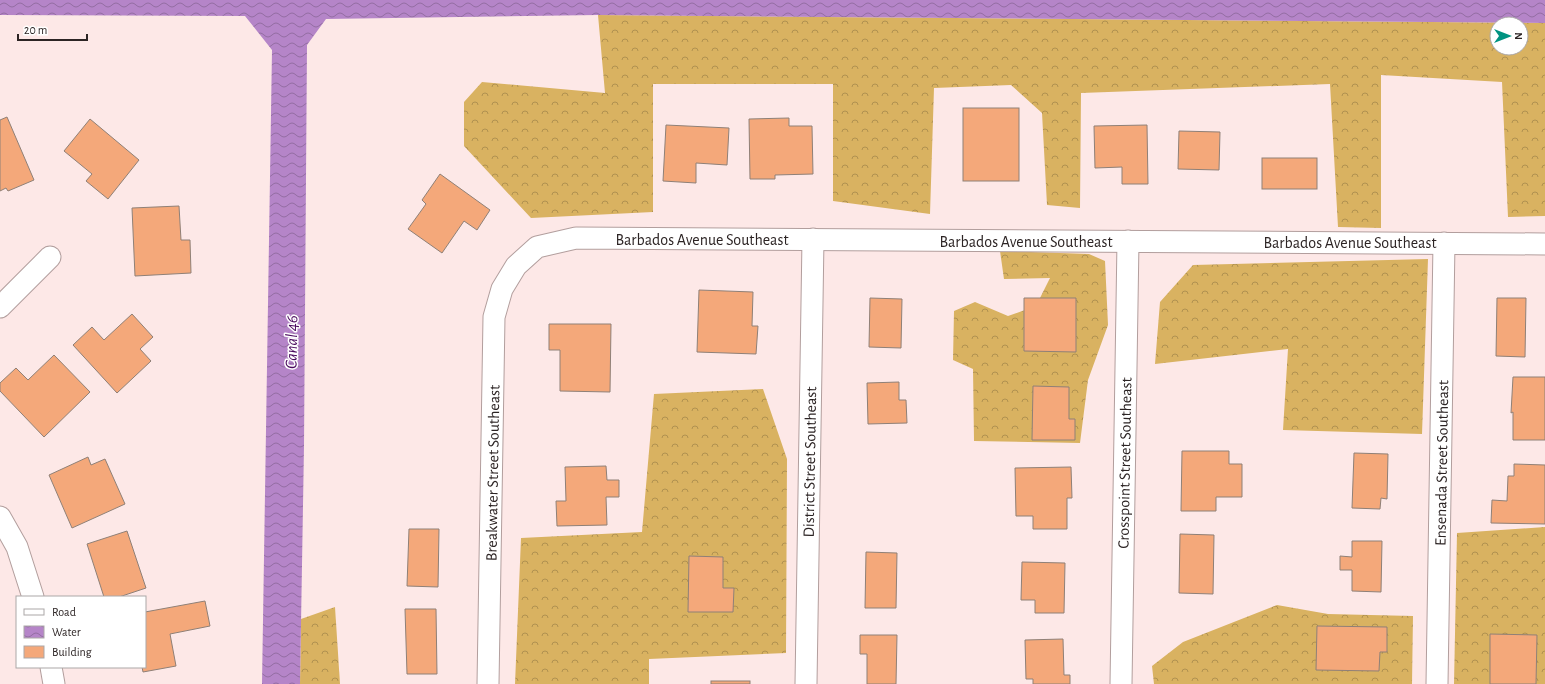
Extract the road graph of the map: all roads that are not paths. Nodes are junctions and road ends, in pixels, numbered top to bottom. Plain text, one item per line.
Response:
1 (813, 240) junction
2 (1128, 241) junction
3 (1444, 243) junction
4 (1545, 244) edge
5 (50, 257) dead end
6 (516, 266) joint
7 (0, 307) edge
8 (0, 517) edge
9 (33, 596) edge
10 (51, 668) edge
11 (54, 684) edge
12 (488, 684) edge
13 (806, 684) edge
14 (1121, 684) edge
15 (1438, 684) edge

1 - 2 street, Barbados Avenue Southeast
1 - 6 street, Barbados Avenue Southeast
1 - 13 street, District Street Southeast
2 - 3 street, Barbados Avenue Southeast
2 - 14 street, Crosspoint Street Southeast
3 - 4 street, Barbados Avenue Southeast
3 - 15 street, Ensenada Street Southeast
5 - 7 street
6 - 12 street, Breakwater Street Southeast
8 - 9 street
10 - 11 street

